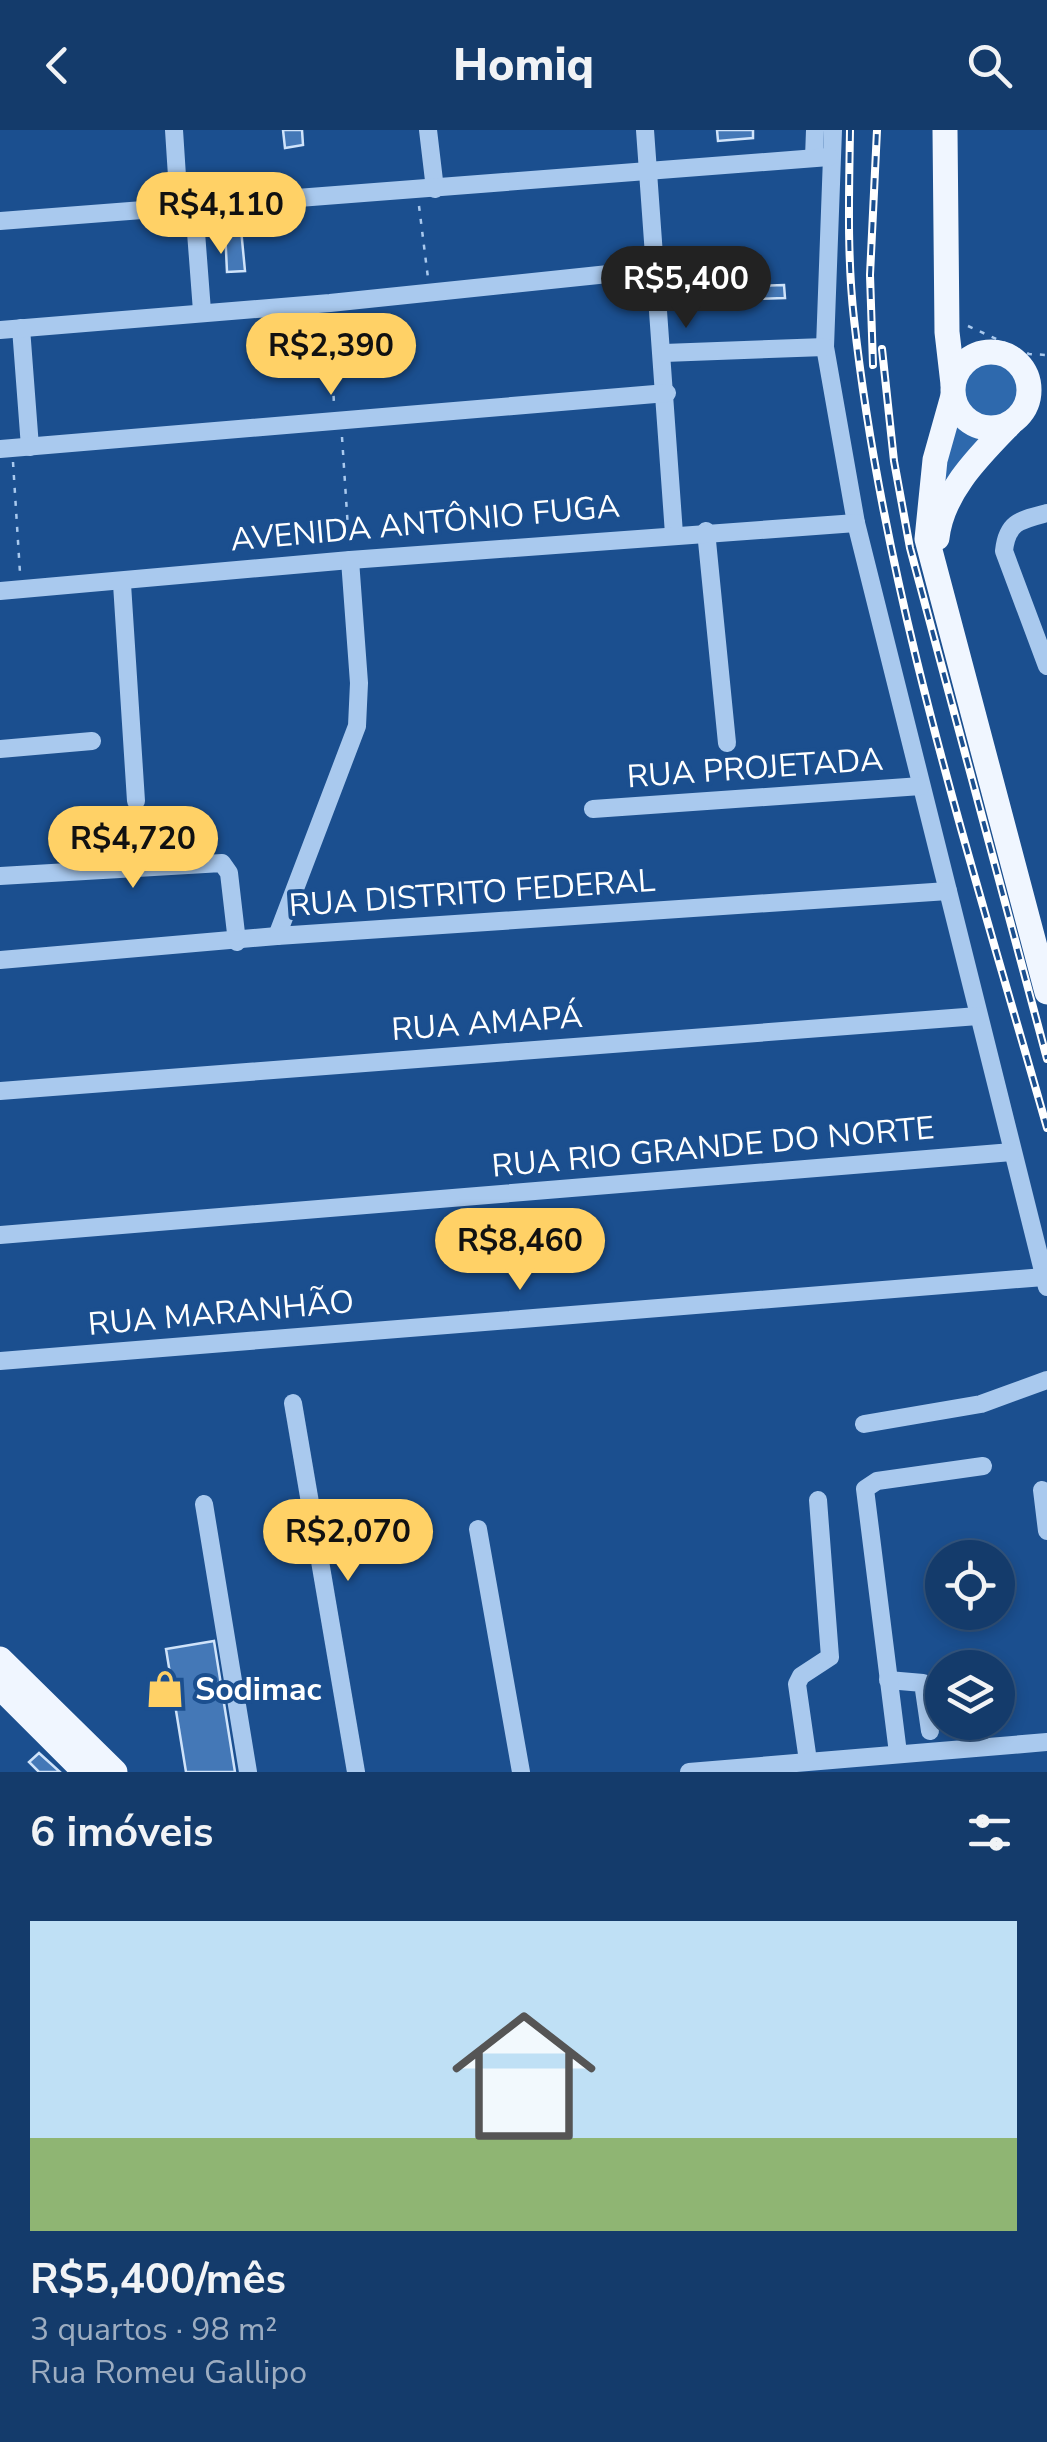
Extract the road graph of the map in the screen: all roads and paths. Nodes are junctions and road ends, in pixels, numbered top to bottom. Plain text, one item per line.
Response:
1 (174, 130) edge
2 (428, 130) edge
3 (646, 130) edge
4 (815, 130) edge
5 (833, 130) edge
6 (945, 130) edge
7 (821, 158) junction
8 (649, 172) junction
9 (426, 189) junction
10 (186, 207) junction
11 (0, 222) edge
12 (656, 270) junction
13 (429, 291) junction
14 (330, 303) junction
15 (202, 312) junction
16 (953, 312) junction
17 (21, 328) junction
18 (0, 330) edge
19 (825, 346) junction
20 (664, 354) junction
21 (1047, 355) edge
22 (1023, 364) edge
23 (953, 390) junction
24 (667, 393) junction
25 (1047, 401) edge
26 (1014, 420) junction
27 (338, 421) junction
28 (14, 448) edge
29 (1047, 513) edge
30 (856, 523) junction
31 (674, 534) junction
32 (707, 539) junction
33 (350, 560) junction
34 (934, 568) junction
35 (122, 584) junction
36 (21, 590) junction
37 (0, 592) edge
38 (1047, 666) edge
39 (92, 741) dead end
40 (727, 743) dead end
41 (0, 750) edge
42 (921, 786) junction
43 (136, 801) dead end
44 (593, 809) dead end
45 (0, 876) edge
46 (948, 891) junction
47 (277, 936) junction
48 (236, 942) junction
49 (0, 960) edge
50 (1047, 992) edge
51 (978, 1016) junction
52 (0, 1091) edge
53 (1012, 1152) junction
54 (0, 1234) edge
55 (1046, 1282) edge
56 (0, 1361) edge
57 (1047, 1380) edge
58 (294, 1403) dead end
59 (864, 1424) dead end
60 (983, 1466) dead end
61 (1042, 1490) dead end
62 (818, 1500) dead end
63 (204, 1504) dead end
64 (478, 1529) dead end
65 (1047, 1531) edge
66 (0, 1660) edge
67 (888, 1680) junction
68 (0, 1688) edge
69 (925, 1705) edge
70 (1047, 1742) edge
71 (898, 1752) junction
72 (808, 1761) junction
73 (778, 1768) edge
74 (86, 1772) edge
75 (115, 1772) edge
76 (248, 1772) edge
77 (356, 1772) edge
78 (521, 1772) edge
79 (689, 1772) edge

1 - 10 street
2 - 9 street
3 - 8 street
4 - 7 street
5 - 7 street
6 - 16 main road
7 - 8 street
7 - 19 street
8 - 9 street
8 - 12 street
9 - 10 street
9 - 13 path
10 - 11 street
10 - 15 street
12 - 13 street
12 - 20 street
13 - 14 street
14 - 15 street
14 - 27 path
15 - 17 street
16 - 21 path
16 - 22 main road
16 - 23 main road
17 - 18 street
17 - 28 street
19 - 20 street
19 - 30 street
20 - 24 street
22 - 23 main road
22 - 26 main road
23 - 26 main road
23 - 34 main road
24 - 27 street
24 - 31 street
25 - 26 main road
26 - 34 main road
27 - 28 street
27 - 33 path
28 - 36 path
29 - 38 street
30 - 32 street, AVENIDA ANTÔNIO FUGA
30 - 42 street
31 - 32 street, AVENIDA ANTÔNIO FUGA
31 - 33 street, AVENIDA ANTÔNIO FUGA
32 - 40 street
33 - 35 street, AVENIDA ANTÔNIO FUGA
33 - 47 street
34 - 50 main road
35 - 36 street, AVENIDA ANTÔNIO FUGA
35 - 43 street
36 - 37 street, AVENIDA ANTÔNIO FUGA
39 - 41 street
42 - 44 street, RUA PROJETADA
42 - 46 street
45 - 48 street
46 - 47 street, RUA DISTRITO FEDERAL
46 - 51 street
47 - 48 street, RUA DISTRITO FEDERAL
48 - 49 street, RUA DISTRITO FEDERAL
51 - 52 street, RUA AMAPÁ
51 - 53 street
53 - 54 street, RUA RIO GRANDE DO NORTE
53 - 55 street
55 - 56 street, RUA MARANHÃO
57 - 59 street
58 - 77 street
60 - 67 street
61 - 65 street
62 - 72 street
63 - 76 street
64 - 78 street
66 - 75 main road
67 - 69 street
67 - 71 street
68 - 74 main road
70 - 71 street
71 - 72 street
72 - 73 street
73 - 79 street

